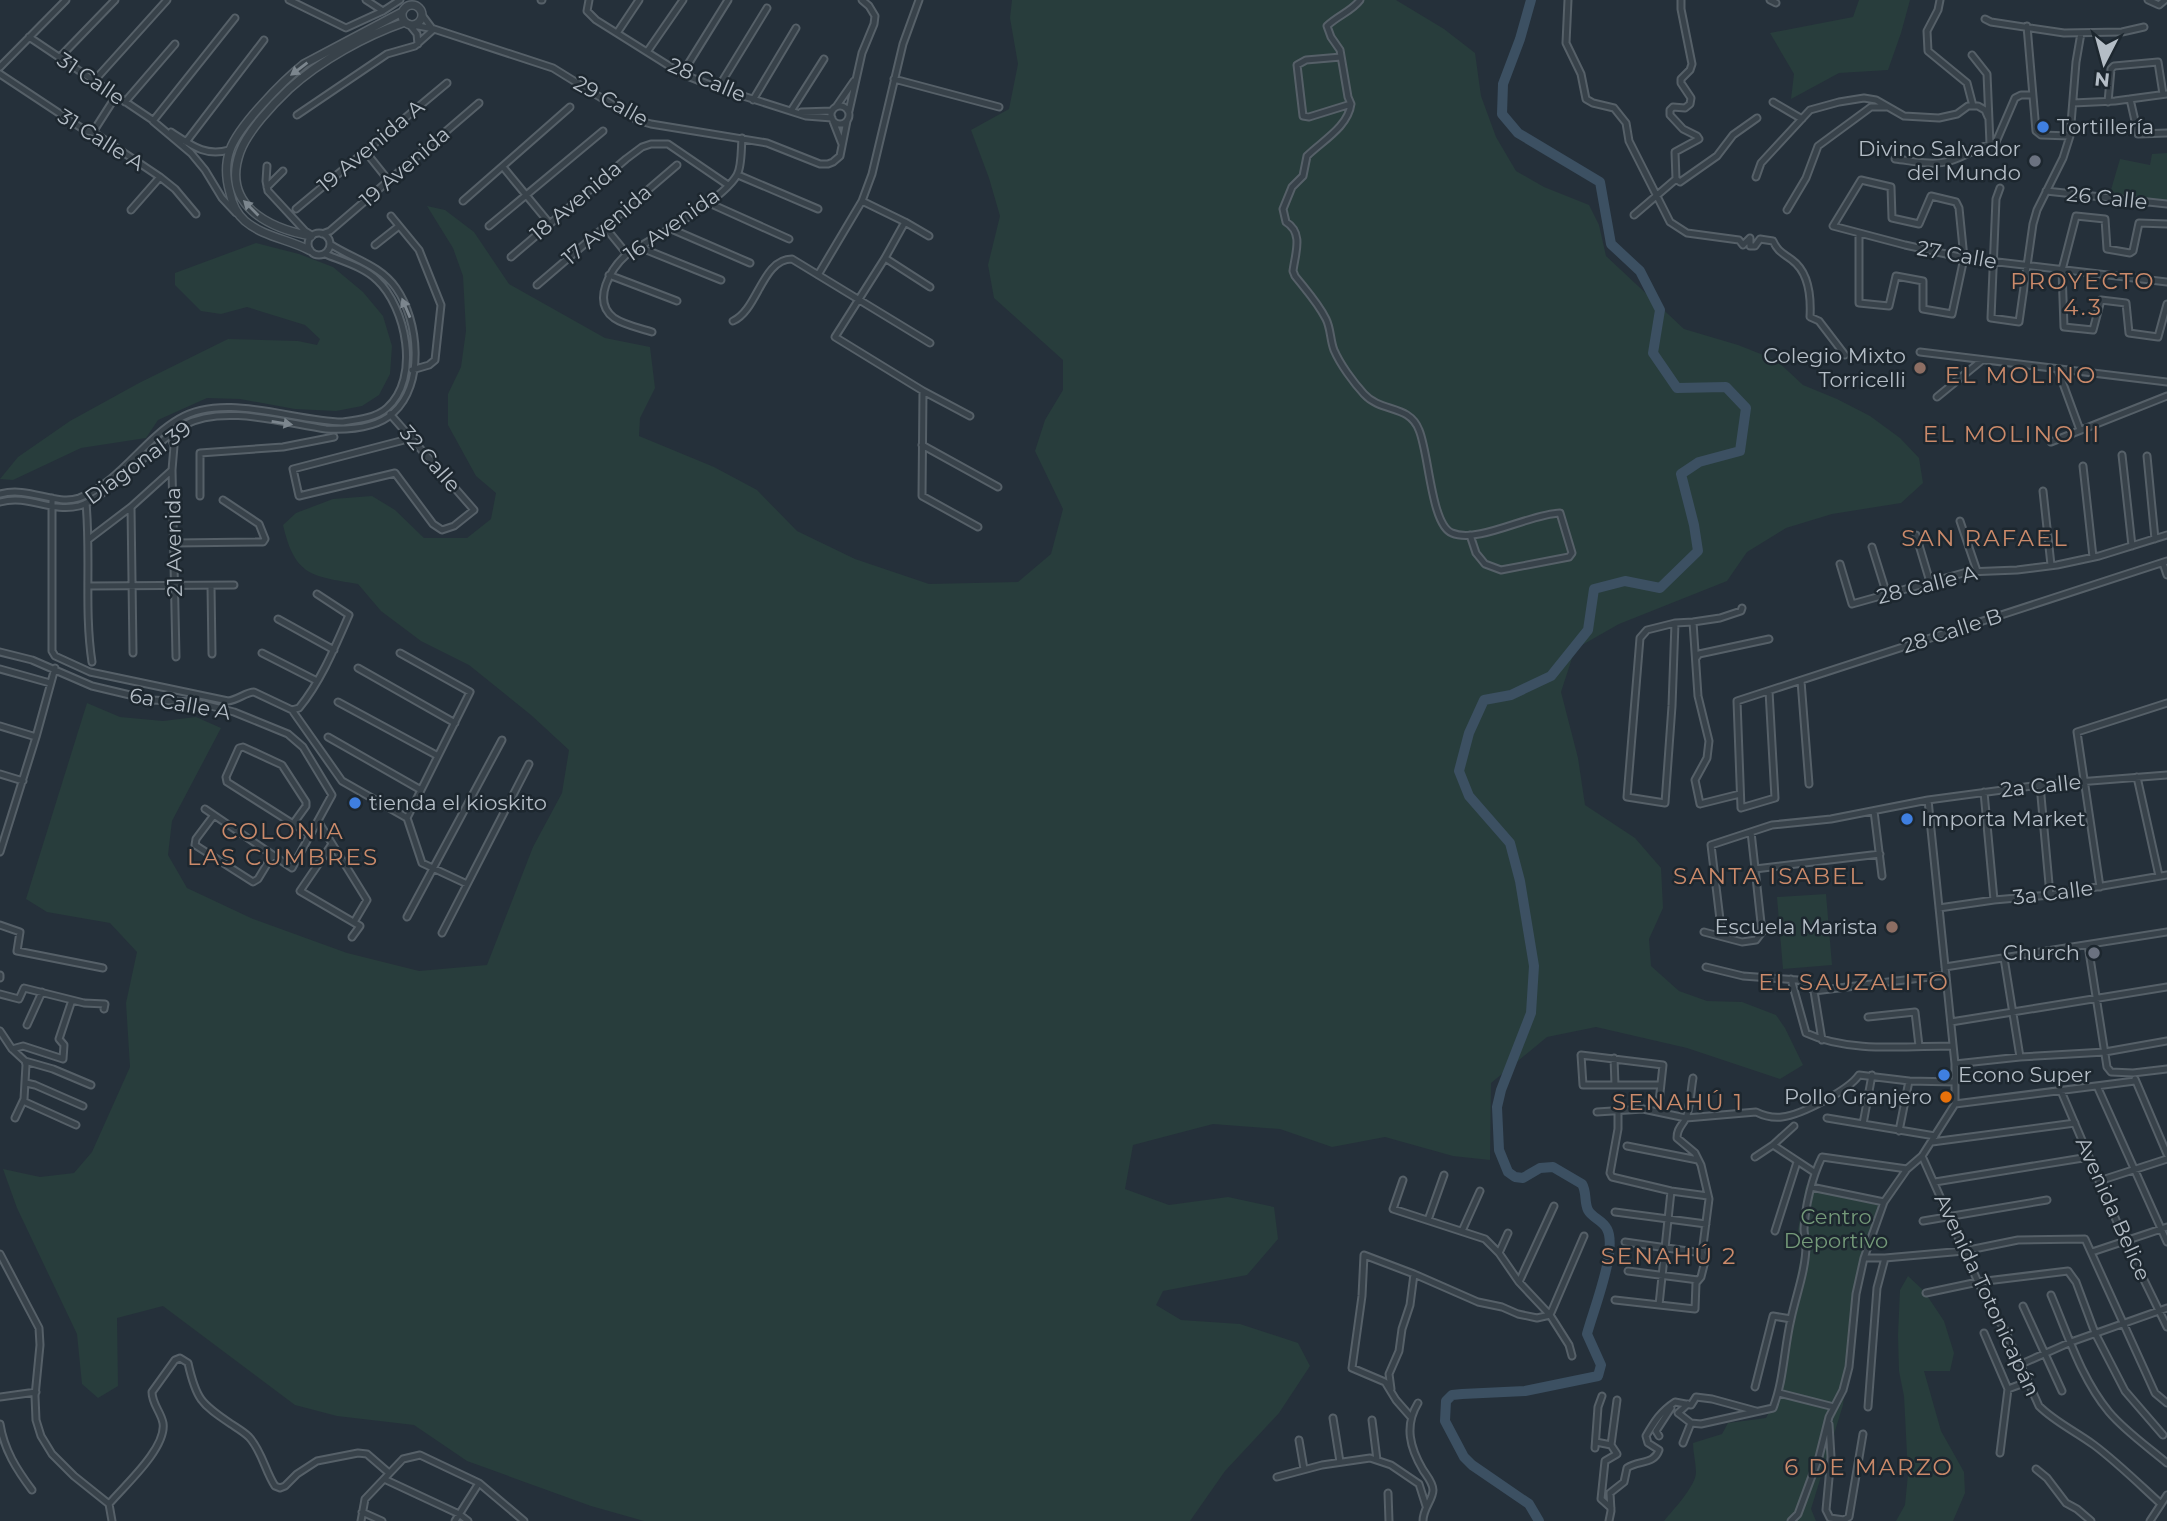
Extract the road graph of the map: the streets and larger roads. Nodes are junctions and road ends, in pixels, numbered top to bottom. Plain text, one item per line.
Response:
1 (66, 0) edge
2 (116, 0) edge
3 (167, 0) edge
4 (289, 0) edge
5 (366, 0) edge
6 (400, 0) edge
7 (422, 0) edge
8 (589, 0) edge
9 (639, 0) edge
10 (683, 0) edge
11 (728, 0) edge
12 (862, 0) edge
13 (919, 0) edge
14 (1360, 0) edge
15 (1568, 0) edge
16 (1681, 0) edge
17 (1940, 0) edge
18 (2148, 0) edge
19 (2162, 2) edge
20 (410, 3) edge
21 (767, 8) dead end
22 (383, 11) junction
23 (402, 12) junction
24 (421, 12) junction
25 (234, 18) dead end
26 (1985, 19) dead end
27 (409, 24) junction
28 (2027, 26) junction
29 (2144, 27) dead end
30 (796, 28) dead end
31 (433, 29) junction
32 (617, 33) junction
33 (2081, 33) junction
34 (29, 37) junction
35 (264, 40) dead end
36 (175, 44) dead end
37 (418, 44) junction
38 (647, 52) junction
39 (1972, 55) dead end
40 (1341, 57) junction
41 (59, 58) junction
42 (824, 59) dead end
43 (0, 67) edge
44 (0, 74) edge
45 (682, 74) junction
46 (856, 78) junction
47 (894, 79) junction
48 (94, 81) junction
49 (447, 83) dead end
50 (718, 88) junction
51 (2165, 94) edge
52 (2031, 95) junction
53 (116, 96) junction
54 (2130, 99) junction
55 (753, 100) junction
56 (125, 102) junction
57 (1773, 102) dead end
58 (2108, 102) junction
59 (479, 103) dead end
60 (2073, 103) junction
61 (1351, 104) junction
62 (1973, 106) junction
63 (570, 107) dead end
64 (999, 107) dead end
65 (1889, 107) junction
66 (834, 109) junction
67 (791, 111) junction
68 (849, 111) junction
69 (798, 112) junction
70 (297, 116) dead end
71 (1988, 117) junction
72 (1757, 118) dead end
73 (1802, 118) junction
74 (832, 120) junction
75 (153, 121) junction
76 (847, 121) junction
77 (603, 131) dead end
78 (93, 132) junction
79 (2167, 133) edge
80 (2070, 135) junction
81 (742, 138) junction
82 (186, 142) junction
83 (1990, 144) junction
84 (843, 146) junction
85 (229, 150) junction
86 (365, 151) junction
87 (1895, 159) dead end
88 (677, 165) dead end
89 (267, 166) dead end
90 (503, 167) junction
91 (283, 172) dead end
92 (738, 175) junction
93 (160, 177) junction
94 (1756, 177) dead end
95 (1676, 180) junction
96 (389, 181) junction
97 (728, 185) junction
98 (267, 187) junction
99 (2000, 188) dead end
100 (2046, 191) junction
101 (526, 195) junction
102 (1657, 198) junction
103 (463, 201) dead end
104 (862, 201) junction
105 (709, 203) junction
106 (2167, 204) edge
107 (296, 209) dead end
108 (818, 209) dead end
109 (131, 210) dead end
110 (1787, 210) dead end
111 (196, 214) dead end
112 (1634, 215) dead end
113 (391, 216) dead end
114 (242, 218) junction
115 (905, 222) junction
116 (550, 224) junction
117 (2167, 224) edge
118 (399, 226) junction
119 (489, 226) dead end
120 (606, 227) junction
121 (669, 228) junction
122 (330, 232) junction
123 (1860, 233) junction
124 (322, 234) junction
125 (312, 236) junction
126 (929, 236) dead end
127 (789, 239) dead end
128 (329, 241) junction
129 (375, 245) dead end
130 (639, 247) junction
131 (309, 250) junction
132 (325, 254) junction
133 (627, 254) junction
134 (511, 257) dead end
135 (885, 258) junction
136 (1964, 258) junction
137 (1992, 262) junction
138 (750, 263) dead end
139 (2028, 266) junction
140 (2063, 270) junction
141 (610, 275) junction
142 (818, 275) junction
143 (721, 279) dead end
144 (2167, 282) edge
145 (537, 285) dead end
146 (930, 288) dead end
147 (858, 299) junction
148 (677, 301) dead end
149 (2167, 304) edge
150 (733, 321) dead end
151 (652, 332) dead end
152 (930, 343) dead end
153 (1920, 352) dead end
154 (1845, 355) dead end
155 (1981, 361) junction
156 (405, 369) junction
157 (414, 370) junction
158 (2058, 370) junction
159 (2167, 382) edge
160 (923, 391) junction
161 (2167, 396) edge
162 (1937, 397) dead end
163 (386, 409) junction
164 (391, 415) junction
165 (970, 416) dead end
166 (309, 427) junction
167 (166, 429) junction
168 (2080, 430) junction
169 (171, 435) junction
170 (334, 437) dead end
171 (412, 438) junction
172 (309, 442) junction
173 (2051, 442) dead end
174 (922, 445) junction
175 (2122, 455) dead end
176 (2147, 456) dead end
177 (2083, 466) dead end
178 (172, 470) junction
179 (998, 487) dead end
180 (2043, 491) dead end
181 (0, 494) edge
182 (200, 496) dead end
183 (52, 498) junction
184 (223, 500) dead end
185 (0, 502) edge
186 (86, 503) junction
187 (51, 506) junction
188 (131, 507) junction
189 (1960, 521) dead end
190 (978, 527) dead end
191 (1470, 535) junction
192 (1916, 535) dead end
193 (2167, 535) edge
194 (89, 539) junction
195 (2155, 539) junction
196 (175, 543) junction
197 (2132, 546) junction
198 (1872, 547) dead end
199 (2093, 557) junction
200 (2165, 562) edge
201 (1840, 564) dead end
202 (2051, 565) junction
203 (1977, 571) junction
204 (2167, 575) edge
205 (1930, 582) junction
206 (133, 585) junction
207 (234, 585) dead end
208 (89, 586) junction
209 (175, 586) junction
210 (211, 586) junction
211 (317, 594) dead end
212 (1887, 595) junction
213 (1742, 608) dead end
214 (278, 619) dead end
215 (1675, 622) junction
216 (1693, 622) junction
217 (1769, 639) dead end
218 (334, 650) junction
219 (0, 652) edge
220 (133, 653) dead end
221 (262, 653) dead end
222 (400, 653) dead end
223 (212, 654) dead end
224 (176, 657) dead end
225 (1695, 661) junction
226 (92, 662) dead end
227 (55, 668) junction
228 (358, 668) dead end
229 (0, 669) edge
230 (317, 681) junction
231 (1801, 681) junction
232 (50, 683) junction
233 (1769, 691) junction
234 (338, 702) dead end
235 (2167, 703) edge
236 (292, 710) junction
237 (455, 723) junction
238 (0, 726) edge
239 (36, 737) junction
240 (328, 737) dead end
241 (502, 740) dead end
242 (438, 756) junction
243 (529, 764) dead end
244 (0, 774) edge
245 (2167, 775) edge
246 (2137, 777) junction
247 (23, 781) junction
248 (2084, 781) junction
249 (1809, 784) dead end
250 (2040, 785) junction
251 (421, 790) junction
252 (1984, 792) junction
253 (1740, 794) junction
254 (1928, 800) junction
255 (205, 810) dead end
256 (1874, 811) junction
257 (214, 815) junction
258 (407, 818) junction
259 (0, 821) edge
260 (318, 821) junction
261 (9, 823) junction
262 (293, 824) junction
263 (1751, 832) junction
264 (309, 834) junction
265 (332, 844) junction
266 (0, 852) edge
267 (1880, 854) junction
268 (272, 856) junction
269 (433, 868) junction
270 (1755, 869) junction
271 (2167, 875) edge
272 (1882, 876) dead end
273 (2159, 876) junction
274 (467, 884) junction
275 (2100, 887) junction
276 (2050, 895) junction
277 (1994, 900) junction
278 (1939, 908) junction
279 (407, 918) dead end
280 (354, 922) junction
281 (0, 925) edge
282 (1704, 932) dead end
283 (2167, 932) edge
284 (442, 933) dead end
285 (1723, 936) junction
286 (352, 937) dead end
287 (2088, 945) junction
288 (2004, 958) junction
289 (1706, 967) dead end
290 (1945, 967) junction
291 (103, 968) dead end
292 (1946, 975) junction
293 (1791, 979) junction
294 (2167, 987) edge
295 (41, 992) junction
296 (1815, 992) junction
297 (0, 993) edge
298 (72, 1000) junction
299 (2095, 1000) junction
300 (104, 1009) dead end
301 (2011, 1013) junction
302 (1868, 1017) dead end
303 (1951, 1022) junction
304 (27, 1025) dead end
305 (0, 1031) edge
306 (1822, 1040) junction
307 (2167, 1041) edge
308 (1919, 1046) junction
309 (1953, 1046) junction
310 (12, 1049) junction
311 (2105, 1052) junction
312 (2020, 1057) junction
313 (1614, 1058) junction
314 (25, 1061) junction
315 (1955, 1064) junction
316 (2167, 1069) edge
317 (2133, 1073) junction
318 (1872, 1075) junction
319 (1693, 1078) dead end
320 (1909, 1080) junction
321 (2135, 1081) junction
322 (1955, 1082) junction
323 (26, 1083) junction
324 (91, 1085) dead end
325 (1615, 1085) junction
326 (1660, 1085) junction
327 (2097, 1086) junction
328 (2061, 1091) junction
329 (23, 1101) junction
330 (1955, 1104) junction
331 (83, 1106) dead end
332 (1618, 1111) junction
333 (1658, 1111) junction
334 (1597, 1112) dead end
335 (15, 1118) dead end
336 (1686, 1118) junction
337 (1827, 1118) dead end
338 (2074, 1123) junction
339 (1863, 1124) junction
340 (76, 1125) dead end
341 (1794, 1126) dead end
342 (1899, 1131) junction
343 (1933, 1139) junction
344 (1773, 1145) junction
345 (1627, 1146) dead end
346 (1922, 1156) junction
347 (2167, 1156) edge
348 (1755, 1157) dead end
349 (2089, 1157) junction
350 (1699, 1160) junction
351 (1797, 1162) junction
352 (1907, 1169) junction
353 (2134, 1170) junction
354 (1814, 1172) junction
355 (1444, 1175) dead end
356 (1403, 1180) dead end
357 (2099, 1181) junction
358 (1935, 1182) junction
359 (1811, 1187) junction
360 (1480, 1191) dead end
361 (1671, 1191) junction
362 (1708, 1196) junction
363 (2047, 1200) dead end
364 (1884, 1202) junction
365 (1555, 1206) dead end
366 (1615, 1212) dead end
367 (1950, 1216) junction
368 (1668, 1218) junction
369 (1428, 1220) junction
370 (1923, 1221) dead end
371 (1706, 1224) junction
372 (2164, 1228) edge
373 (1462, 1231) junction
374 (1775, 1231) dead end
375 (1508, 1233) dead end
376 (1584, 1237) dead end
377 (2125, 1241) junction
378 (1625, 1242) dead end
379 (2167, 1242) edge
380 (1664, 1248) junction
381 (1964, 1251) junction
382 (1702, 1252) junction
383 (2092, 1252) junction
384 (1499, 1253) junction
385 (0, 1254) edge
386 (1864, 1258) junction
387 (1885, 1258) junction
388 (1628, 1271) dead end
389 (1414, 1274) junction
390 (1662, 1277) junction
391 (1698, 1280) junction
392 (1519, 1282) junction
393 (1978, 1282) junction
394 (1926, 1293) dead end
395 (2051, 1295) dead end
396 (1615, 1300) dead end
397 (1659, 1305) junction
398 (2023, 1306) dead end
399 (2167, 1308) edge
400 (2159, 1312) junction
401 (1550, 1315) junction
402 (1791, 1319) junction
403 (2124, 1324) junction
404 (2167, 1327) edge
405 (1984, 1333) dead end
406 (2095, 1333) junction
407 (2071, 1342) junction
408 (2045, 1352) junction
409 (1572, 1356) dead end
410 (2019, 1365) junction
411 (2027, 1382) junction
412 (1755, 1387) dead end
413 (2008, 1388) junction
414 (2062, 1391) dead end
415 (36, 1392) junction
416 (1779, 1393) junction
417 (1392, 1394) junction
418 (1602, 1396) dead end
419 (0, 1397) edge
420 (1617, 1400) dead end
421 (1675, 1402) junction
422 (1418, 1403) dead end
423 (2167, 1403) edge
424 (1688, 1404) junction
425 (1834, 1407) junction
426 (1868, 1407) dead end
427 (1759, 1412) junction
428 (1410, 1416) junction
429 (1829, 1417) junction
430 (1333, 1418) dead end
431 (1372, 1420) dead end
432 (1691, 1423) junction
433 (0, 1424) edge
434 (1863, 1434) dead end
435 (2163, 1435) dead end
436 (1659, 1436) dead end
437 (1299, 1440) dead end
438 (1683, 1443) dead end
439 (1611, 1445) junction
440 (2000, 1453) dead end
441 (1377, 1460) junction
442 (1340, 1462) junction
443 (2167, 1463) edge
444 (1304, 1469) junction
445 (2036, 1469) dead end
446 (389, 1473) junction
447 (1277, 1477) dead end
448 (384, 1479) junction
449 (478, 1483) junction
450 (32, 1490) dead end
451 (1388, 1493) dead end
452 (2167, 1495) edge
453 (109, 1504) junction
454 (2161, 1504) junction
455 (1426, 1506) junction
456 (1611, 1508) junction
457 (362, 1512) junction
458 (459, 1514) junction
459 (2089, 1520) edge
460 (112, 1521) edge
461 (361, 1521) edge
462 (382, 1521) edge
463 (455, 1521) edge
464 (468, 1521) edge
465 (524, 1521) edge
466 (1389, 1521) edge
467 (1423, 1521) edge
468 (1609, 1521) edge
469 (1791, 1521) edge
470 (2150, 1521) edge

1 - 34 street
2 - 41 street
3 - 48 street
4 - 22 street
5 - 22 street
6 - 22 street
7 - 24 street
8 - 32 street, 28 Calle
9 - 32 street
10 - 38 street
11 - 45 street
12 - 46 street
13 - 47 street
14 - 40 street
15 - 102 street
16 - 95 street
17 - 62 street
18 - 19 street
20 - 23 street
20 - 24 street
21 - 50 street
23 - 27 street
23 -> 85 street
24 - 27 street
24 - 31 street
25 - 75 street
26 - 28 street
27 - 31 street, 29 Calle
27 - 37 street
125 -> 27 street
28 - 33 street
28 - 52 street
29 - 33 street
30 - 55 street
31 - 37 street
31 - 81 street, 29 Calle
32 - 38 street, 28 Calle
33 - 60 street
34 - 41 street, 31 Calle
34 - 43 street
35 - 82 street
36 - 56 street
37 - 70 street
38 - 45 street, 28 Calle
39 - 71 street
40 - 61 street
40 - 61 street
41 - 48 street, 31 Calle
42 - 67 street
44 - 78 street, 31 Calle A
45 - 50 street, 28 Calle
46 - 66 street
46 - 68 street
47 - 64 street
47 - 104 street
48 - 53 street, 31 Calle
49 - 86 street, 19 Avenida A
50 - 55 street, 28 Calle
51 - 54 street
51 - 58 street
52 - 80 street
52 - 83 street
53 - 56 street, 31 Calle
53 - 78 street
54 - 58 street
54 - 79 street
55 - 67 street, 28 Calle
56 - 75 street, 31 Calle
57 - 73 street
58 - 60 street
59 - 96 street, 19 Avenida
60 - 80 street
61 - 191 street
62 - 65 street
62 - 71 street
63 - 90 street
65 - 73 street
65 - 110 street
66 - 68 street
66 - 69 street, 28 Calle
66 - 74 street
67 - 69 street, 28 Calle
68 - 76 street
69 - 74 street, 28 Calle
71 - 83 street
72 - 95 street
73 - 94 street
74 - 76 street
74 - 84 street
75 - 82 street, 31 Calle
75 - 114 street, 31 Calle
76 - 84 street
77 - 101 street
78 - 93 street, 31 Calle A
80 - 100 street
81 - 84 street, 29 Calle
81 - 92 street, 16 Avenida
82 - 85 street, 31 Calle
83 - 87 street
85 - 114 street
86 - 96 street
86 - 107 street, 19 Avenida A
88 - 120 street, 17 Avenida
89 - 98 street
90 - 101 street
90 - 103 street
91 - 98 street
92 - 97 street, 16 Avenida
92 - 108 street
93 - 109 street
93 - 111 street, 31 Calle A
95 - 102 street
96 - 122 street, 19 Avenida
97 - 105 street, 16 Avenida
97 - 116 street, 18 Avenida
98 - 125 street
99 - 137 street
100 - 106 street, 26 Calle
100 - 139 street
101 - 116 street
101 - 119 street
102 - 112 street
102 - 154 street
104 - 115 street
104 - 142 street
105 - 121 street, 16 Avenida
105 - 127 street
113 - 118 street
114 - 131 street
115 - 126 street
115 - 135 street
116 - 134 street, 18 Avenida
117 - 140 street
118 - 129 street
118 - 157 street
120 - 133 street
120 - 145 street, 17 Avenida
121 - 130 street, 16 Avenida
121 - 138 street
122 - 124 street, 19 Avenida
122 - 128 street
123 - 136 street, 27 Calle
123 - 136 street
123 - 136 street, 27 Calle
124 - 125 street
124 - 128 street
125 - 131 street
128 - 132 street
157 -> 128 street
130 - 133 street, 16 Avenida
130 - 143 street
131 - 132 street
132 - 156 street
133 - 141 street, 16 Avenida
135 - 146 street
135 - 147 street
136 - 137 street, 27 Calle
137 - 139 street, 27 Calle
137 - 139 street
139 - 140 street, 27 Calle
140 - 144 street, 27 Calle
140 - 149 street
141 - 148 street
141 - 151 street, 16 Avenida
142 - 147 street
142 - 150 street
147 - 152 street
147 - 160 street
153 - 155 street
155 - 158 street
155 - 162 street
156 - 157 street
156 - 163 street
157 - 164 street
158 - 159 street
158 - 168 street
160 - 165 street
160 - 174 street
161 - 168 street
163 - 164 street, 32 Calle
163 - 167 street, Diagonal 39
164 - 166 street, Diagonal 39
164 - 171 street, 32 Calle
169 -> 166 street, Diagonal 39
166 - 172 street
167 - 169 street
167 - 183 street, Diagonal 39
168 - 173 street
169 - 178 street, 21 Avenida
169 - 186 street, Diagonal 39
170 - 172 street
171 - 171 street, 32 Calle
172 - 182 street
174 - 179 street
174 - 190 street
175 - 197 street
176 - 195 street
177 - 199 street
178 - 188 street
178 - 196 street, 21 Avenida
180 - 202 street
181 - 183 street, Diagonal 39
183 - 187 street
184 - 196 street
185 - 187 street, Diagonal 39
186 - 187 street, Diagonal 39
186 - 194 street
187 - 236 street
188 - 194 street
188 - 206 street
189 - 203 street
191 - 191 street
192 - 205 street
193 - 195 street, 28 Calle A
194 - 208 street
195 - 197 street, 28 Calle A
196 - 209 street, 21 Avenida
197 - 199 street, 28 Calle A
198 - 212 street
199 - 202 street, 28 Calle A
200 - 204 street
200 - 231 street, 28 Calle B
201 - 212 street, 28 Calle A
202 - 203 street, 28 Calle A
203 - 205 street, 28 Calle A
205 - 212 street, 28 Calle A
206 - 208 street
206 - 209 street
206 - 220 street
207 - 210 street
208 - 226 street
209 - 210 street
209 - 224 street, 21 Avenida
210 - 223 street
211 - 218 street
213 - 216 street
214 - 218 street
215 - 215 street
215 - 216 street
216 - 225 street
217 - 225 street
218 - 230 street
219 - 227 street, 6a Calle A
221 - 230 street
222 - 237 street
225 - 253 street
227 - 232 street
227 - 260 street, 6a Calle A
228 - 237 street
229 - 232 street
230 - 236 street
231 - 233 street, 28 Calle B
231 - 249 street
232 - 239 street
233 - 253 street, 28 Calle B
233 - 253 street
234 - 242 street
235 - 248 street
236 - 258 street
237 - 242 street
238 - 239 street
239 - 247 street
240 - 251 street
241 - 269 street
242 - 251 street
243 - 274 street
244 - 247 street
245 - 246 street, 2a Calle
246 - 248 street, 2a Calle
246 - 273 street
247 - 261 street
248 - 250 street, 2a Calle
248 - 275 street
250 - 252 street, 2a Calle
250 - 276 street
251 - 258 street
252 - 254 street, 2a Calle
252 - 277 street
254 - 256 street, 2a Calle
254 - 278 street
255 - 257 street
256 - 263 street, 2a Calle
256 - 267 street
257 - 268 street
257 - 268 street
258 - 269 street
259 - 261 street
260 - 264 street
260 - 265 street
261 - 266 street
262 - 262 street
262 - 264 street
263 - 270 street
263 - 285 street, 2a Calle
264 - 268 street
265 - 280 street
265 - 280 street
267 - 270 street
267 - 272 street
269 - 274 street
269 - 279 street
270 - 285 street
271 - 273 street, 3a Calle
273 - 275 street, 3a Calle
274 - 284 street
275 - 276 street, 3a Calle
276 - 277 street, 3a Calle
277 - 278 street, 3a Calle
278 - 290 street
280 - 286 street
281 - 291 street
282 - 285 street
283 - 287 street
287 - 288 street
287 - 299 street
288 - 290 street
288 - 301 street
289 - 293 street
290 - 292 street
292 - 296 street
292 - 303 street
293 - 296 street
293 - 306 street
294 - 299 street
295 - 297 street
295 - 298 street
295 - 304 street
296 - 306 street
298 - 300 street
298 - 310 street
299 - 301 street
299 - 311 street
301 - 303 street
301 - 312 street
302 - 308 street
303 - 309 street
305 - 310 street
306 - 308 street
307 - 311 street
308 - 309 street
309 - 315 street
310 - 314 street
311 - 312 street
311 - 317 street
312 - 315 street
313 - 325 street
313 - 325 street
313 - 326 street
314 - 323 street
314 - 324 street
315 - 322 street
316 - 317 street
317 - 321 street
318 - 320 street
318 - 336 street
318 - 339 street
319 - 336 street
320 - 322 street
320 - 342 street
321 - 327 street
321 - 347 street
322 - 330 street
323 - 329 street
323 - 331 street
325 - 326 street
326 - 333 street
327 - 328 street
327 - 353 street
328 - 330 street
328 - 338 street, Avenida Belice
329 - 335 street
329 - 340 street
330 - 343 street
332 - 333 street
332 - 334 street
332 - 361 street
333 - 336 street
336 - 350 street
337 - 339 street
338 - 343 street
338 - 349 street, Avenida Belice
339 - 342 street
341 - 344 street
342 - 343 street
343 - 346 street
344 - 348 street
344 - 351 street
345 - 350 street
346 - 352 street
346 - 358 street, Avenida Totonicapán
347 - 353 street
349 - 357 street, Avenida Belice
349 - 358 street
350 - 362 street
351 - 354 street
351 - 374 street
352 - 354 street
352 - 364 street
353 - 357 street
353 - 372 street
354 - 359 street
355 - 369 street
356 - 369 street
357 - 377 street, Avenida Belice
358 - 367 street, Avenida Totonicapán
359 - 364 street
359 - 402 street
360 - 373 street
361 - 362 street
361 - 368 street
362 - 371 street
363 - 367 street
364 - 386 street
365 - 392 street
366 - 368 street
367 - 370 street
367 - 381 street, Avenida Totonicapán
368 - 371 street
368 - 380 street
369 - 373 street
371 - 382 street
372 - 377 street
372 - 379 street
373 - 384 street
375 - 384 street
376 - 401 street
377 - 383 street
377 - 400 street, Avenida Belice
378 - 380 street
380 - 382 street
380 - 390 street
381 - 383 street
381 - 387 street
381 - 393 street, Avenida Totonicapán
382 - 391 street
383 - 403 street
384 - 392 street
385 - 415 street
386 - 387 street
386 - 425 street
387 - 426 street
388 - 390 street
389 - 401 street
389 - 417 street
389 - 417 street
390 - 391 street
390 - 397 street
391 - 397 street
392 - 401 street
393 - 394 street
393 - 406 street
393 - 410 street, Avenida Totonicapán
395 - 407 street
396 - 397 street
398 - 408 street
399 - 400 street
400 - 403 street
400 - 404 street, Avenida Belice
401 - 409 street
402 - 412 street
402 - 416 street
403 - 406 street
403 - 423 street
405 - 413 street
406 - 407 street
406 - 435 street
407 - 408 street
407 - 443 street
408 - 410 street
408 - 414 street
410 - 411 street, Avenida Totonicapán
411 - 413 street
411 - 454 street, Avenida Totonicapán
413 - 440 street
415 - 419 street
415 - 453 street
416 - 425 street
416 - 427 street
417 - 428 street
418 - 439 street
420 - 439 street
421 - 424 street
421 - 436 street
421 - 456 street
422 - 428 street
424 - 427 street
424 - 432 street
425 - 429 street
427 - 432 street
428 - 455 street
429 - 434 street
429 - 469 street
430 - 442 street
431 - 441 street
432 - 438 street
433 - 450 street
437 - 444 street
439 - 456 street
441 - 442 street
441 - 455 street
442 - 444 street
444 - 447 street
445 - 459 street
446 - 448 street
446 - 449 street
446 - 453 street
448 - 457 street
448 - 458 street
449 - 458 street
449 - 465 street
451 - 466 street
452 - 454 street
453 - 460 street
454 - 470 street
455 - 467 street
456 - 468 street
457 - 461 street
457 - 462 street
458 - 463 street
458 - 464 street

